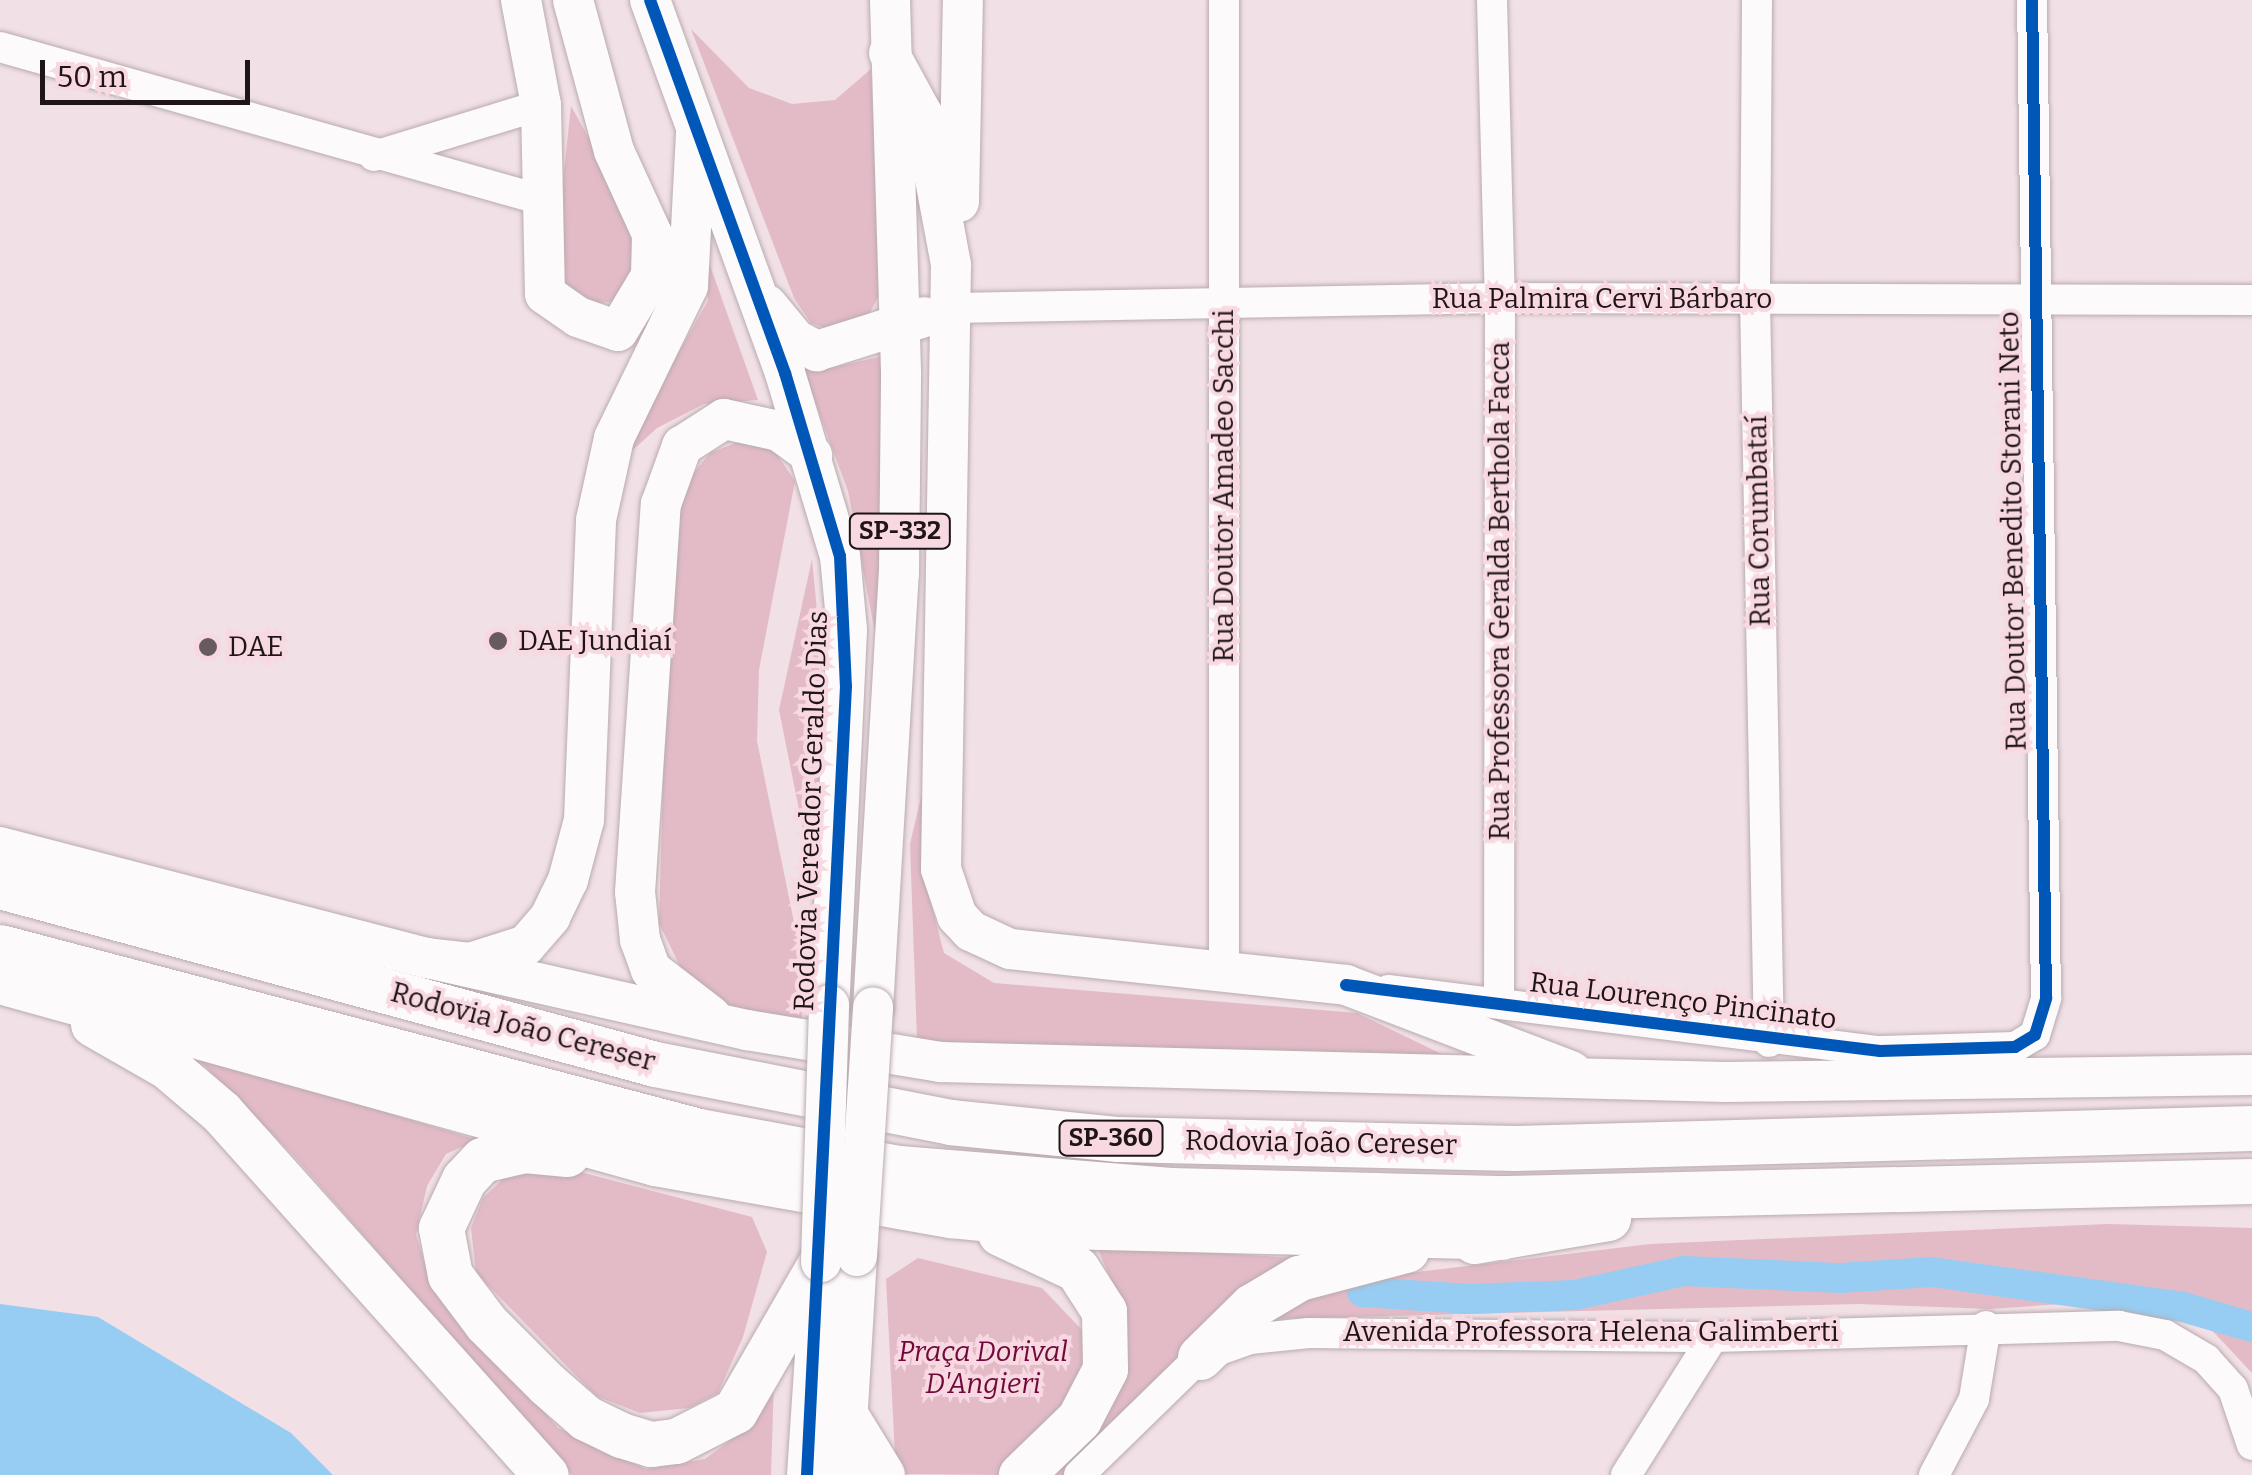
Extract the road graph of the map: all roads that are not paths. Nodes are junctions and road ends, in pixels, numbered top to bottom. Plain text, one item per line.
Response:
1 (521, 0) edge
2 (573, 0) edge
3 (650, 0) edge
4 (890, 0) edge
5 (964, 0) edge
6 (1224, 0) edge
7 (1492, 0) edge
8 (1757, 0) edge
9 (2032, 0) edge
10 (0, 47) edge
11 (889, 52) junction
12 (541, 104) junction
13 (696, 133) junction
14 (371, 156) junction
15 (542, 200) junction
16 (951, 265) junction
17 (752, 285) junction
18 (1500, 298) junction
19 (1755, 299) junction
20 (2252, 300) edge
21 (1224, 301) junction
22 (2034, 302) junction
23 (951, 308) junction
24 (900, 325) junction
25 (812, 455) junction
26 (946, 606) junction
27 (0, 830) edge
28 (0, 847) edge
29 (95, 872) junction
30 (0, 886) edge
31 (884, 908) junction
32 (0, 948) edge
33 (427, 958) junction
34 (1224, 972) junction
35 (0, 982) edge
36 (1346, 985) junction
37 (1499, 1002) junction
38 (748, 1030) junction
39 (1769, 1042) junction
40 (2015, 1047) joint
41 (2252, 1075) edge
42 (1590, 1079) junction
43 (2252, 1128) edge
44 (655, 1163) junction
45 (2252, 1181) edge
46 (1743, 1195) junction
47 (951, 1216) junction
48 (1502, 1236) junction
49 (839, 1259) junction
50 (1986, 1326) junction
51 (1713, 1337) junction
52 (1200, 1357) junction
53 (848, 1418) junction
54 (2252, 1444) edge
55 (546, 1475) edge
56 (807, 1475) edge
57 (844, 1475) edge
58 (882, 1475) edge
59 (1021, 1475) edge
60 (1080, 1475) edge
61 (1626, 1475) edge
62 (1934, 1475) edge

1 - 12 main road
2 - 15 main road
3 - 13 main road, Rodovia Vereador Geraldo Dias / SP-332
4 - 11 main road, Rodovia Vereador Geraldo Dias / SP-332
5 - 16 main road
6 - 21 street, Rua Doutor Amadeo Sacchi
7 - 18 street, Rua Professora Geralda Berthola Facca
8 - 19 street, Rua Corumbataí
9 - 22 street, Rua Doutor Benedito Storani Neto
10 - 14 street
11 - 16 main road
11 - 24 main road, Rodovia Vereador Geraldo Dias / SP-332
12 - 14 street
12 - 15 main road
13 - 17 main road, Rodovia Vereador Geraldo Dias / SP-332
13 - 33 main road
14 - 15 street
16 - 23 main road
17 - 24 main road
17 - 25 main road, Rodovia Vereador Geraldo Dias / SP-332
18 - 19 street, Rua Palmira Cervi Bárbaro
18 - 21 street, Rua Palmira Cervi Bárbaro
18 - 37 street, Rua Professora Geralda Berthola Facca
19 - 22 street, Rua Palmira Cervi Bárbaro
19 - 39 street, Rua Corumbataí
20 - 22 street, Rua Palmira Cervi Bárbaro
21 - 23 street, Rua Palmira Cervi Bárbaro
21 - 34 street, Rua Doutor Amadeo Sacchi
22 - 40 street, Rua Doutor Benedito Storani Neto
23 - 24 main road
23 - 26 main road
24 - 31 main road, Rodovia Vereador Geraldo Dias / SP-332
25 - 38 main road
25 - 49 main road, Rodovia Vereador Geraldo Dias / SP-332, bridge
26 - 31 main road
26 - 34 main road, Rua Lourenço Pincinato
27 - 29 main road
28 - 29 main road
29 - 33 main road
30 - 43 highway, Rodovia João Cereser / SP-360
31 - 49 main road, Rodovia Vereador Geraldo Dias / SP-332, bridge
32 - 46 highway, Rodovia João Cereser / SP-360
33 - 38 main road
34 - 36 main road, Rua Lourenço Pincinato
35 - 44 highway
35 - 55 highway
36 - 37 street, Rua Lourenço Pincinato
36 - 42 main road
37 - 39 street, Rua Lourenço Pincinato
38 - 42 main road
39 - 40 street, Rua Lourenço Pincinato
41 - 42 main road
44 - 47 highway
44 - 49 highway
45 - 46 highway, Rodovia João Cereser / SP-360
46 - 48 highway
47 - 48 highway
47 - 59 highway
48 - 52 highway
49 - 53 main road, Rodovia Vereador Geraldo Dias / SP-332
49 - 56 main road, Rodovia Vereador Geraldo Dias / SP-332
50 - 51 street, Avenida Professora Helena Galimberti
50 - 54 street, Avenida Professora Helena Galimberti
50 - 62 street
51 - 52 street, Avenida Professora Helena Galimberti
51 - 61 street
52 - 60 street, Avenida Professora Helena Galimberti
53 - 57 main road, Rodovia Vereador Geraldo Dias / SP-332
53 - 58 highway

